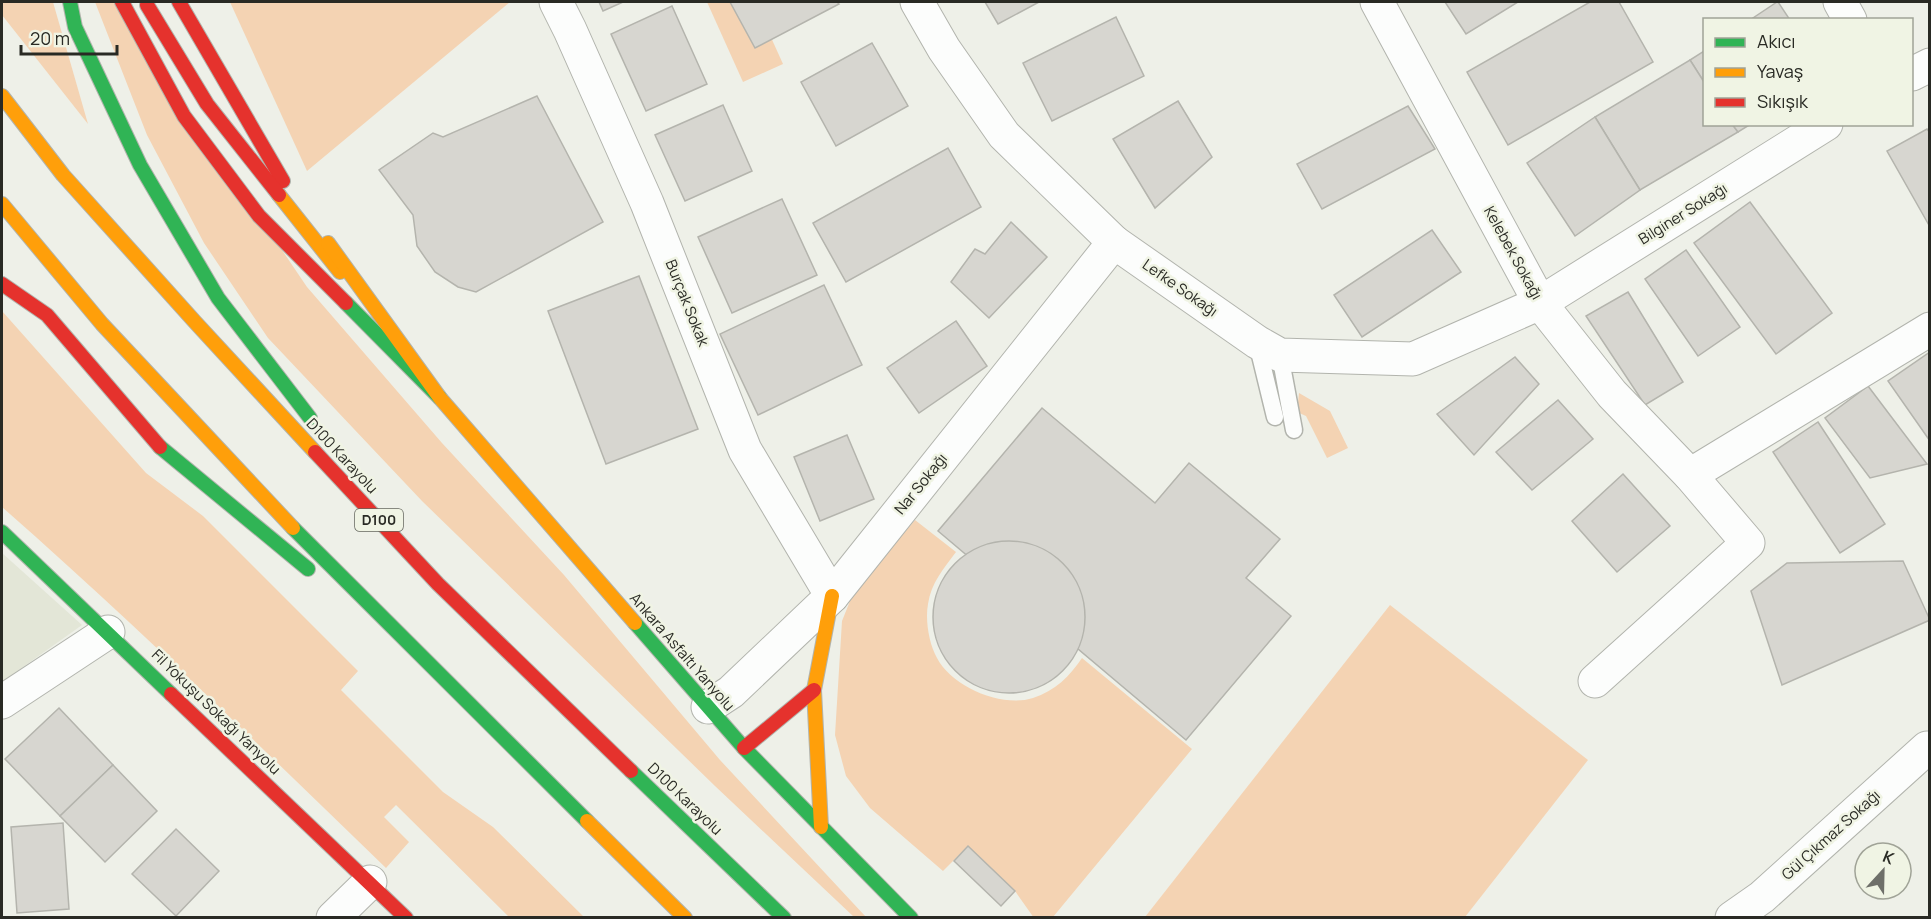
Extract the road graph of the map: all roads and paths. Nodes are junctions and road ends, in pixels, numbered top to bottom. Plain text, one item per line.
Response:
1 (70, 2) edge
2 (122, 2) edge
3 (145, 2) edge
4 (179, 2) edge
5 (556, 2) edge
6 (916, 2) edge
7 (1377, 2) edge
8 (1840, 2) edge
9 (1849, 18) edge
10 (1929, 65) edge
11 (1913, 73) edge
12 (2, 96) edge
13 (1823, 126) edge
14 (2, 204) edge
15 (1114, 242) junction
16 (2, 284) edge
17 (1540, 303) junction
18 (1929, 329) edge
19 (1269, 349) junction
20 (440, 398) junction
21 (1275, 417) dead end
22 (317, 427) dead end
23 (1294, 429) dead end
24 (346, 464) dead end
25 (1690, 475) junction
26 (2, 532) edge
27 (315, 575) dead end
28 (438, 584) junction
29 (832, 596) junction
30 (351, 605) dead end
31 (108, 632) junction
32 (1595, 681) dead end
33 (814, 690) junction
34 (2, 702) edge
35 (468, 702) junction
36 (708, 707) junction
37 (744, 748) junction
38 (1927, 748) dead end
39 (821, 827) junction
40 (370, 882) junction
41 (1764, 907) edge
42 (333, 918) edge
43 (406, 918) edge
44 (686, 918) edge
45 (784, 918) edge
46 (911, 918) edge
47 (1732, 918) edge

1 - 22 main road
2 - 20 main road
3 - 20 main road
4 - 20 main road
5 - 29 street, Burçak Sokak
6 - 15 street, Lefke Sokağı
7 - 17 street, Kelebek Sokağı
8 - 9 street
10 - 11 street
12 - 28 main road, D100 Karayolu / D100
13 - 17 street, Bilginer Sokağı
14 - 35 main road
15 - 19 street, Lefke Sokağı
15 - 29 street, Nar Sokağı
16 - 27 main road
17 - 19 street
17 - 25 street, Kelebek Sokağı
18 - 25 street
19 - 21 lane
19 - 23 lane
20 - 36 main road, Ankara Asfaltı Yanyolu
24 - 28 main road
25 - 32 street, Kelebek Sokağı
26 - 31 main road, Fil Yokuşu Sokağı Yanyolu
28 - 45 main road, D100 Karayolu / D100
29 - 33 main road
29 - 36 street, Nar Sokağı
30 - 35 main road
31 - 34 street
31 - 40 main road, Fil Yokuşu Sokağı Yanyolu
33 - 37 main road
33 - 39 main road
35 - 44 main road
36 - 37 main road, Ankara Asfaltı Yanyolu
37 - 39 main road, Ankara Asfaltı Yanyolu
38 - 41 street, Gül Çıkmaz Sokağı
39 - 46 main road, Ankara Asfaltı Yanyolu
40 - 42 street
40 - 43 main road, Fil Yokuşu Sokağı Yanyolu
41 - 47 street, Gül Çıkmaz Sokağı

